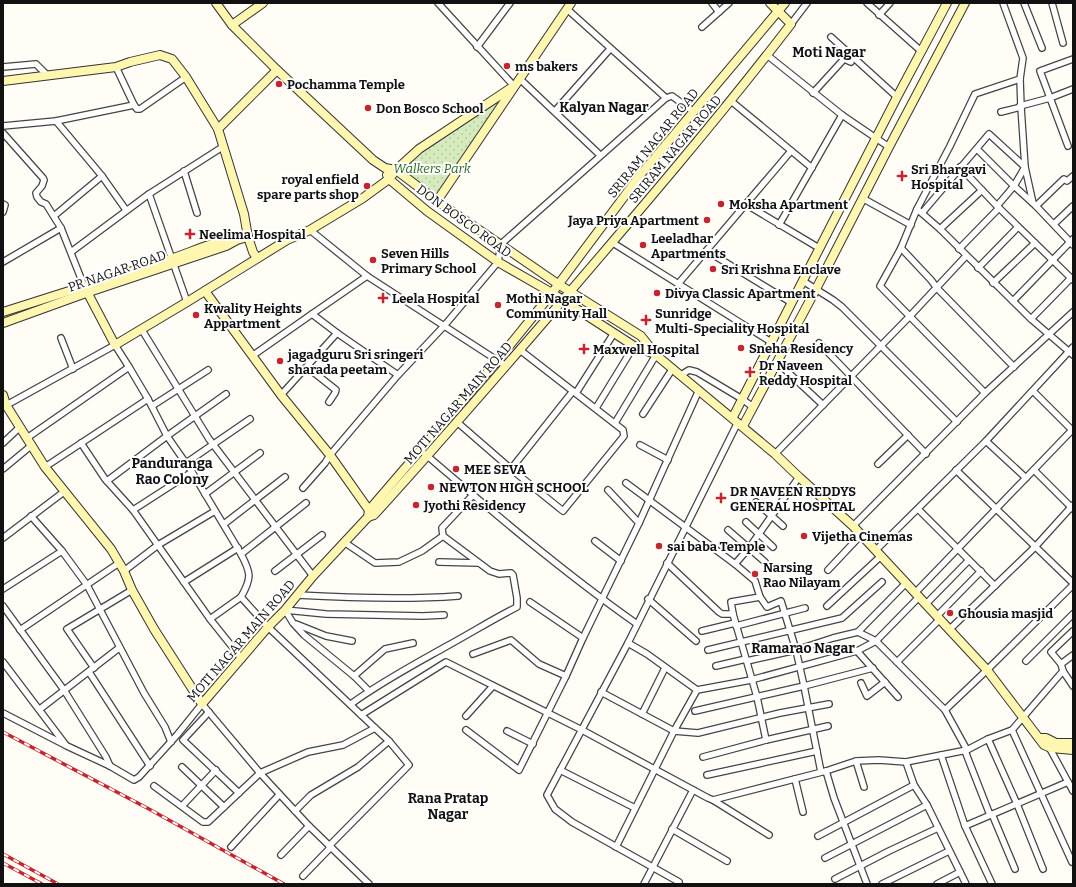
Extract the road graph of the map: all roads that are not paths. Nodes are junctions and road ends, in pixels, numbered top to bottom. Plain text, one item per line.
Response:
1 (216, 3) edge
2 (263, 3) edge
3 (438, 3) edge
4 (510, 3) edge
5 (712, 3) edge
6 (729, 3) edge
7 (770, 3) edge
8 (785, 3) edge
9 (807, 3) edge
10 (867, 3) edge
11 (890, 3) edge
12 (947, 3) edge
13 (965, 3) edge
14 (1003, 3) edge
15 (1024, 3) edge
16 (1052, 3) edge
17 (569, 6) edge
18 (719, 12) junction
19 (778, 12) junction
20 (879, 15) junction
21 (791, 24) junction
22 (232, 25) junction
23 (702, 27) dead end
24 (831, 37) dead end
25 (1063, 43) dead end
26 (477, 47) junction
27 (1042, 48) dead end
28 (610, 49) junction
29 (920, 51) junction
30 (767, 55) junction
31 (1073, 59) edge
32 (851, 62) dead end
33 (3, 67) edge
34 (116, 67) junction
35 (277, 70) junction
36 (48, 76) junction
37 (186, 77) junction
38 (520, 78) junction
39 (1020, 79) junction
40 (3, 81) edge
41 (514, 86) junction
42 (1073, 89) edge
43 (814, 93) junction
44 (666, 98) junction
45 (896, 98) junction
46 (1050, 98) junction
47 (731, 101) junction
48 (134, 105) junction
49 (1020, 106) junction
50 (555, 111) junction
51 (694, 112) junction
52 (1001, 112) dead end
53 (842, 115) junction
54 (56, 121) junction
55 (3, 126) edge
56 (218, 129) junction
57 (3, 133) edge
58 (875, 139) junction
59 (224, 146) junction
60 (1068, 146) dead end
61 (889, 147) junction
62 (977, 149) junction
63 (791, 152) junction
64 (600, 155) junction
65 (960, 167) junction
66 (1024, 167) junction
67 (385, 168) junction
68 (812, 168) junction
69 (396, 170) junction
70 (184, 171) junction
71 (102, 176) junction
72 (1073, 176) edge
73 (388, 179) junction
74 (1014, 186) junction
75 (982, 190) junction
76 (150, 194) junction
77 (862, 198) junction
78 (437, 200) junction
79 (3, 204) edge
80 (1034, 204) junction
81 (747, 205) junction
82 (1073, 206) edge
83 (998, 207) junction
84 (917, 209) junction
85 (126, 210) junction
86 (3, 212) edge
87 (922, 213) junction
88 (197, 214) dead end
89 (54, 216) junction
90 (1054, 224) junction
91 (911, 225) junction
92 (779, 226) junction
93 (1018, 227) junction
94 (61, 228) junction
95 (940, 229) junction
96 (310, 230) junction
97 (248, 237) junction
98 (1072, 242) edge
99 (613, 243) junction
100 (1035, 243) junction
101 (501, 244) junction
102 (819, 248) junction
103 (901, 248) junction
104 (959, 249) junction
105 (707, 251) junction
106 (71, 252) junction
107 (966, 256) junction
108 (257, 258) junction
109 (1053, 260) junction
110 (3, 262) edge
111 (172, 262) junction
112 (498, 262) junction
113 (978, 268) junction
114 (367, 276) junction
115 (1072, 279) edge
116 (803, 282) junction
117 (993, 283) junction
118 (558, 284) junction
119 (678, 284) junction
120 (937, 288) junction
121 (816, 289) junction
122 (85, 290) junction
123 (205, 291) junction
124 (570, 291) junction
125 (552, 293) junction
126 (563, 300) junction
127 (1013, 301) junction
128 (187, 302) junction
129 (792, 303) junction
130 (3, 312) edge
131 (1073, 312) edge
132 (312, 314) junction
133 (910, 316) junction
134 (1031, 319) junction
135 (3, 324) edge
136 (444, 326) junction
137 (142, 330) junction
138 (336, 333) junction
139 (614, 333) junction
140 (1048, 334) junction
141 (61, 338) dead end
142 (771, 342) junction
143 (819, 343) dead end
144 (115, 346) junction
145 (634, 346) junction
146 (880, 346) junction
147 (520, 350) junction
148 (1072, 351) edge
149 (656, 355) junction
150 (252, 356) junction
151 (497, 361) junction
152 (777, 362) junction
153 (307, 366) junction
154 (506, 366) junction
155 (129, 367) junction
156 (1014, 367) junction
157 (673, 368) junction
158 (73, 369) junction
159 (208, 370) dead end
160 (681, 374) junction
161 (398, 375) junction
162 (852, 376) junction
163 (179, 389) junction
164 (699, 390) junction
165 (1033, 391) junction
166 (575, 392) junction
167 (985, 393) junction
168 (226, 394) dead end
169 (3, 395) edge
170 (281, 395) junction
171 (148, 399) junction
172 (742, 399) junction
173 (329, 402) dead end
174 (823, 405) junction
175 (5, 406) edge
176 (152, 406) junction
177 (753, 407) junction
178 (596, 408) junction
179 (643, 414) dead end
180 (195, 416) junction
181 (250, 419) dead end
182 (738, 421) junction
183 (457, 422) junction
184 (957, 422) junction
185 (614, 423) junction
186 (20, 427) junction
187 (1073, 430) edge
188 (167, 436) junction
189 (908, 436) junction
190 (986, 441) junction
191 (30, 442) junction
192 (3, 443) edge
193 (81, 443) junction
194 (214, 444) junction
195 (640, 445) dead end
196 (420, 450) junction
197 (260, 454) dead end
198 (775, 454) junction
199 (926, 454) junction
200 (330, 455) junction
201 (427, 456) junction
202 (668, 460) junction
203 (186, 463) junction
204 (878, 464) dead end
205 (45, 467) junction
206 (3, 469) edge
207 (511, 469) junction
208 (956, 470) junction
209 (1034, 470) junction
210 (192, 472) junction
211 (235, 472) junction
212 (285, 477) dead end
213 (799, 477) junction
214 (1026, 478) junction
215 (107, 481) junction
216 (626, 483) dead end
217 (303, 488) dead end
218 (608, 490) dead end
219 (64, 491) junction
220 (205, 494) junction
221 (472, 496) junction
222 (256, 500) junction
223 (650, 500) junction
224 (756, 502) dead end
225 (306, 503) dead end
226 (1072, 507) edge
227 (918, 509) junction
228 (996, 509) junction
229 (133, 510) junction
230 (215, 510) junction
231 (370, 514) junction
232 (31, 516) junction
233 (772, 516) junction
234 (746, 522) dead end
235 (640, 523) junction
236 (224, 524) junction
237 (686, 526) junction
238 (783, 526) dead end
239 (852, 526) junction
240 (276, 527) junction
241 (728, 530) dead end
242 (759, 533) junction
243 (322, 534) dead end
244 (861, 535) junction
245 (443, 536) junction
246 (3, 538) edge
247 (595, 541) dead end
248 (344, 542) junction
249 (158, 546) junction
250 (1035, 546) junction
251 (773, 547) dead end
252 (238, 548) junction
253 (749, 548) junction
254 (957, 549) junction
255 (62, 551) junction
256 (878, 553) junction
257 (241, 554) junction
258 (295, 555) junction
259 (969, 560) junction
260 (621, 561) junction
261 (439, 562) dead end
262 (765, 562) dead end
263 (478, 563) junction
264 (667, 563) junction
265 (735, 564) junction
266 (122, 567) junction
267 (828, 570) dead end
268 (275, 571) dead end
269 (981, 571) junction
270 (313, 576) junction
271 (184, 582) junction
272 (882, 582) dead end
273 (906, 583) junction
274 (1073, 584) edge
275 (87, 585) junction
276 (996, 586) junction
277 (3, 589) edge
278 (132, 590) junction
279 (297, 595) junction
280 (917, 595) junction
281 (458, 596) dead end
282 (241, 597) junction
283 (760, 597) junction
284 (648, 599) junction
285 (603, 600) junction
286 (530, 602) dead end
287 (926, 604) junction
288 (3, 606) edge
289 (828, 606) dead end
290 (100, 608) junction
291 (805, 608) dead end
292 (285, 610) junction
293 (784, 613) junction
294 (732, 614) junction
295 (1073, 614) edge
296 (444, 615) dead end
297 (939, 618) junction
298 (210, 619) junction
299 (294, 623) junction
300 (636, 624) junction
301 (736, 624) junction
302 (268, 627) junction
303 (950, 629) junction
304 (20, 630) junction
305 (702, 631) dead end
306 (790, 631) junction
307 (1073, 631) edge
308 (858, 632) junction
309 (583, 638) junction
310 (352, 641) dead end
311 (696, 641) dead end
312 (876, 641) junction
313 (412, 643) dead end
314 (628, 643) junction
315 (741, 643) junction
316 (119, 648) junction
317 (708, 650) dead end
318 (796, 650) junction
319 (857, 651) junction
320 (473, 654) dead end
321 (1073, 655) edge
322 (242, 659) junction
323 (746, 660) junction
324 (1026, 661) dead end
325 (3, 662) edge
326 (897, 662) junction
327 (1061, 664) junction
328 (716, 666) dead end
329 (800, 667) junction
330 (665, 668) junction
331 (873, 668) junction
332 (92, 670) junction
333 (988, 670) junction
334 (1063, 671) junction
335 (354, 676) junction
336 (566, 676) junction
337 (751, 680) junction
338 (885, 682) junction
339 (861, 683) dead end
340 (1072, 684) edge
341 (493, 686) junction
342 (804, 686) junction
343 (64, 690) junction
344 (697, 690) junction
345 (369, 691) junction
346 (601, 692) junction
347 (757, 697) junction
348 (898, 697) dead end
349 (202, 704) junction
350 (351, 704) junction
351 (829, 704) dead end
352 (808, 708) junction
353 (40, 709) junction
354 (945, 710) junction
355 (695, 711) dead end
356 (209, 712) junction
357 (3, 713) edge
358 (547, 714) junction
359 (642, 714) junction
360 (361, 715) junction
361 (466, 716) dead end
362 (1023, 718) junction
363 (762, 719) junction
364 (828, 726) dead end
365 (375, 728) junction
366 (466, 730) dead end
367 (582, 730) junction
368 (813, 730) junction
369 (1012, 730) junction
370 (507, 731) dead end
371 (674, 731) junction
372 (1039, 738) junction
373 (988, 739) junction
374 (766, 740) junction
375 (389, 741) junction
376 (171, 742) junction
377 (1073, 743) edge
378 (533, 744) junction
379 (66, 746) junction
380 (1049, 747) junction
381 (967, 750) junction
382 (1073, 750) edge
383 (817, 751) junction
384 (940, 755) junction
385 (703, 757) dead end
386 (856, 762) junction
387 (906, 762) junction
388 (110, 766) junction
389 (150, 766) junction
390 (182, 767) dead end
391 (656, 769) junction
392 (216, 770) junction
393 (560, 770) junction
394 (824, 772) junction
395 (260, 774) junction
396 (707, 775) dead end
397 (795, 779) junction
398 (1068, 782) junction
399 (914, 785) junction
400 (154, 786) dead end
401 (201, 786) junction
402 (864, 787) dead end
403 (693, 790) junction
404 (1073, 791) edge
405 (239, 793) junction
406 (1040, 794) junction
407 (279, 795) junction
408 (714, 800) junction
409 (1017, 804) junction
410 (927, 805) junction
411 (182, 806) junction
412 (224, 807) junction
413 (635, 808) junction
414 (295, 811) junction
415 (802, 812) dead end
416 (992, 814) junction
417 (843, 822) junction
418 (309, 826) junction
419 (966, 826) junction
420 (938, 828) junction
421 (672, 829) junction
422 (769, 835) dead end
423 (818, 836) dead end
424 (852, 844) junction
425 (330, 846) junction
426 (231, 847) dead end
427 (616, 847) junction
428 (949, 851) junction
429 (281, 855) dead end
430 (825, 858) dead end
431 (727, 861) dead end
432 (1072, 862) dead end
433 (860, 865) junction
434 (653, 867) junction
435 (1015, 868) dead end
436 (1044, 869) dead end
437 (960, 872) junction
438 (303, 876) dead end
439 (835, 879) dead end
440 (679, 882) dead end
441 (369, 884) edge
442 (644, 884) edge
443 (867, 884) edge
444 (882, 884) edge
445 (937, 884) edge
446 (966, 884) edge
447 (992, 884) edge

1 - 22 street
2 - 22 street
3 - 26 street
4 - 26 street
5 - 18 street
6 - 18 street
7 - 19 street
8 - 19 street, SRIRAM NAGAR ROAD
9 - 21 street
10 - 20 street
11 - 20 street
12 - 29 street
13 - 61 street
14 - 39 street
15 - 27 street
16 - 25 street
17 - 28 street
17 - 38 street
18 - 23 street
19 - 21 street
19 - 51 street, SRIRAM NAGAR ROAD
20 - 29 street
21 - 30 street, SRIRAM NAGAR ROAD
22 - 35 street
24 - 45 street
26 - 41 street
28 - 44 street
28 - 50 street
29 - 45 street
30 - 43 street
30 - 47 street, SRIRAM NAGAR ROAD
31 - 46 street
32 - 43 street
33 - 36 street
34 - 36 street
34 - 37 street
34 - 48 street
35 - 56 street
35 - 67 street
36 - 40 street
37 - 48 street
37 - 56 street
38 - 41 street
38 - 50 street
39 - 49 street
39 - 84 street
41 - 69 street
41 - 78 street
42 - 46 street
43 - 53 street
44 - 51 street
44 - 64 street
45 - 58 street
46 - 49 street
46 - 60 street
47 - 63 street
47 - 99 street, SRIRAM NAGAR ROAD
48 - 54 street
49 - 52 street
49 - 66 street
50 - 64 street
51 - 118 street, SRIRAM NAGAR ROAD
53 - 58 street
53 - 68 street
54 - 55 street
54 - 71 street
56 - 59 street
57 - 89 street
58 - 61 street
58 - 102 street
59 - 70 street
59 - 97 street
61 - 77 street
62 - 65 street
62 - 66 street
62 - 74 street
63 - 68 street
63 - 81 street
64 - 101 street
65 - 75 street
65 - 87 street
66 - 74 street
66 - 80 street
67 - 69 street, DON BOSCO ROAD
67 - 73 street
68 - 92 street
69 - 73 street
69 - 78 street, DON BOSCO ROAD
70 - 76 street
70 - 88 street
71 - 85 street
71 - 89 street
72 - 80 street
73 - 96 street
73 - 112 street, DON BOSCO ROAD
74 - 80 street
74 - 83 street
75 - 83 street
75 - 95 street
76 - 85 street
76 - 111 street
77 - 91 street
77 - 121 street
78 - 101 street, DON BOSCO ROAD
79 - 86 street
80 - 90 street
81 - 92 street
81 - 105 street
82 - 90 street
83 - 93 street
83 - 104 street
84 - 87 street
84 - 91 street
85 - 106 street
87 - 95 street
89 - 94 street
90 - 98 street
91 - 103 street
92 - 102 street
93 - 100 street
93 - 113 street
94 - 106 street
94 - 110 street
95 - 104 street
96 - 108 street
96 - 114 street
97 - 108 street
97 - 111 street, PR NAGAR ROAD
98 - 109 street
99 - 119 street
99 - 124 street, SRIRAM NAGAR ROAD
100 - 109 street
100 - 117 street
101 - 112 street
101 - 118 street, DON BOSCO ROAD
102 - 116 street
103 - 120 street
103 - 133 street
104 - 107 street
105 - 119 street
105 - 129 street
106 - 122 street
107 - 113 street
107 - 120 street
108 - 123 street
109 - 115 street
109 - 127 street
111 - 122 street, PR NAGAR ROAD
111 - 128 street
112 - 125 street, DON BOSCO ROAD
112 - 136 street
113 - 117 street
114 - 132 street
114 - 136 street
115 - 134 street
116 - 121 street
116 - 129 street
117 - 127 street
118 - 124 street, DON BOSCO ROAD
118 - 125 street, SRIRAM NAGAR ROAD
119 - 142 street
120 - 133 street
120 - 156 street
121 - 146 street
121 - 152 street
122 - 130 street, PR NAGAR ROAD
122 - 135 street, PR NAGAR ROAD
122 - 144 street
123 - 128 street
123 - 150 street
124 - 126 street, SRIRAM NAGAR ROAD
124 - 149 street, DON BOSCO ROAD
125 - 126 street, DON BOSCO ROAD
125 - 151 street, MOTI NAGAR MAIN ROAD
126 - 139 street, DON BOSCO ROAD
126 - 147 street, MOTI NAGAR MAIN ROAD
127 - 134 street
128 - 137 street
129 - 142 street
131 - 140 street
132 - 138 street
132 - 150 street
133 - 146 street
133 - 167 street
134 - 140 street
136 - 151 street
136 - 161 street
137 - 144 street
137 - 163 street
138 - 153 street
138 - 161 street
139 - 145 street, DON BOSCO ROAD
139 - 166 street
140 - 148 street
140 - 156 street
141 - 158 street
142 - 172 street
143 - 162 street
144 - 155 street
144 - 158 street
145 - 149 street, DON BOSCO ROAD
145 - 178 street
146 - 162 street
146 - 184 street
147 - 154 street, MOTI NAGAR MAIN ROAD
147 - 166 street
148 - 165 street
149 - 157 street
149 - 185 street
150 - 170 street
151 - 154 street
151 - 196 street, MOTI NAGAR MAIN ROAD
152 - 174 street
152 - 177 street
153 - 170 street
153 - 173 street
154 - 183 street, MOTI NAGAR MAIN ROAD
155 - 171 street
155 - 191 street
156 - 167 street
157 - 160 street
157 - 179 street
158 - 175 street
159 - 163 street
160 - 164 street
160 - 172 street
161 - 200 street
162 - 174 street
162 - 189 street
163 - 176 street
163 - 180 street
164 - 182 street
164 - 202 street
165 - 187 street
165 - 190 street
166 - 178 street
166 - 207 street
167 - 184 street
168 - 180 street
169 - 175 street
170 - 200 street
171 - 176 street
171 - 193 street
172 - 177 street
172 - 182 street
174 - 198 street
175 - 186 street
176 - 188 street
177 - 182 street
178 - 185 street
180 - 188 street
180 - 194 street
181 - 194 street
182 - 198 street
182 - 237 street
183 - 201 street, MOTI NAGAR MAIN ROAD
183 - 207 street
184 - 199 street
185 - 207 street
186 - 191 street
186 - 192 street
187 - 209 street
188 - 203 street
188 - 215 street
189 - 199 street
189 - 204 street
190 - 208 street
190 - 214 street
191 - 205 street
191 - 206 street
193 - 205 street
193 - 215 street
194 - 203 street
194 - 211 street
195 - 202 street
196 - 201 street
196 - 231 street, MOTI NAGAR MAIN ROAD
197 - 211 street
198 - 213 street
199 - 239 street
200 - 217 street
200 - 231 street
201 - 221 street
201 - 231 street, MOTI NAGAR MAIN ROAD
202 - 223 street
203 - 210 street
205 - 219 street
208 - 227 street
208 - 228 street
209 - 214 street
209 - 226 street
210 - 220 street
210 - 229 street
211 - 220 street
211 - 222 street
212 - 222 street
213 - 233 street
213 - 239 street
214 - 228 street
215 - 229 street
216 - 223 street
218 - 235 street
219 - 232 street
219 - 266 street
220 - 230 street
221 - 245 street
221 - 285 street
222 - 236 street
222 - 240 street
223 - 235 street
223 - 237 street
224 - 233 street
225 - 240 street
226 - 250 street
227 - 254 street
227 - 256 street
228 - 250 street
228 - 254 street
229 - 249 street
230 - 236 street
230 - 249 street
231 - 248 street, MOTI NAGAR MAIN ROAD
232 - 246 street
232 - 255 street
233 - 238 street
233 - 242 street
234 - 242 street
235 - 260 street
236 - 252 street
237 - 264 street
237 - 265 street
239 - 244 street
240 - 257 street
240 - 258 street
241 - 253 street
242 - 251 street
242 - 253 street
243 - 258 street
244 - 256 street
244 - 267 street
245 - 248 street
245 - 263 street
247 - 260 street
248 - 270 street, MOTI NAGAR MAIN ROAD
249 - 266 street
249 - 271 street
250 - 274 street
250 - 276 street
252 - 257 street
252 - 271 street
253 - 262 street
253 - 265 street
254 - 259 street
254 - 280 street
255 - 275 street
255 - 277 street
256 - 273 street
256 - 289 street
257 - 282 street
258 - 268 street
258 - 270 street
259 - 269 street
259 - 287 street
260 - 285 street
261 - 263 street
263 - 345 street
264 - 284 street
264 - 294 street
265 - 283 street
266 - 275 street
266 - 278 street
269 - 276 street
269 - 297 street
270 - 279 street, MOTI NAGAR MAIN ROAD
271 - 298 street
272 - 306 street
273 - 280 street
273 - 308 street
274 - 333 street
275 - 290 street
275 - 304 street
276 - 303 street
278 - 290 street
278 - 349 street
279 - 281 street
279 - 292 street, MOTI NAGAR MAIN ROAD
280 - 287 street
280 - 312 street
282 - 298 street
282 - 302 street
283 - 293 street
283 - 294 street
284 - 300 street
284 - 311 street
285 - 300 street
285 - 309 street
286 - 309 street
287 - 297 street
288 - 304 street
290 - 316 street
290 - 332 street
291 - 293 street
292 - 296 street
292 - 299 street
292 - 302 street, MOTI NAGAR MAIN ROAD
293 - 301 street
293 - 306 street
294 - 301 street
295 - 324 street
297 - 303 street
297 - 326 street
298 - 322 street
299 - 310 street
299 - 335 street
300 - 314 street
301 - 305 street
301 - 315 street
302 - 322 street, MOTI NAGAR MAIN ROAD
302 - 350 street
303 - 333 street
304 - 343 street
306 - 315 street
306 - 318 street
307 - 327 street
308 - 312 street
308 - 318 street
309 - 336 street
312 - 319 street
312 - 326 street
313 - 335 street
314 - 330 street
314 - 346 street
315 - 317 street
315 - 323 street
316 - 332 street
316 - 376 street
318 - 323 street
318 - 329 street
319 - 329 street
319 - 331 street
320 - 336 street
321 - 327 street
322 - 349 street, MOTI NAGAR MAIN ROAD
323 - 328 street
323 - 337 street
325 - 353 street
326 - 354 street
327 - 334 street
329 - 337 street
329 - 342 street
330 - 344 street
330 - 359 street
331 - 338 street
331 - 342 street
332 - 343 street
332 - 389 street
333 - 354 street
333 - 362 street
334 - 340 street
334 - 362 street
335 - 345 street
336 - 358 street
337 - 344 street
337 - 347 street
338 - 339 street
338 - 348 street
341 - 358 street
341 - 360 street
341 - 361 street
342 - 347 street
342 - 352 street
343 - 353 street
343 - 388 street
344 - 371 street
345 - 350 street
346 - 359 street
346 - 367 street
347 - 355 street
347 - 363 street
349 - 356 street
349 - 376 street, MOTI NAGAR MAIN ROAD
350 - 360 street
351 - 352 street
352 - 363 street
352 - 368 street
353 - 379 street
354 - 381 street
356 - 392 street
356 - 395 street
357 - 379 street
358 - 367 street
358 - 378 street
359 - 371 street
360 - 365 street
362 - 369 street
362 - 372 street
363 - 371 street
363 - 374 street
364 - 368 street
365 - 375 street
365 - 395 street
366 - 378 street
367 - 391 street
367 - 393 street
368 - 374 street
368 - 383 street
369 - 373 street
369 - 406 street
370 - 378 street
371 - 391 street
372 - 377 street
372 - 380 street
373 - 381 street
373 - 409 street
374 - 385 street
375 - 414 street
375 - 425 street
376 - 389 street, MOTI NAGAR MAIN ROAD
379 - 388 street
380 - 382 street
380 - 398 street
381 - 384 street
381 - 416 street
383 - 394 street
383 - 396 street
384 - 387 street
384 - 419 street
386 - 387 street
386 - 394 street
386 - 402 street
387 - 399 street
388 - 389 street, MOTI NAGAR MAIN ROAD
390 - 401 street
391 - 403 street
391 - 413 street
392 - 401 street
392 - 405 street
393 - 413 street
393 - 427 street
394 - 397 street
394 - 417 street
395 - 405 street
395 - 407 street
397 - 408 street
397 - 415 street
398 - 404 street
398 - 406 street
399 - 410 street
399 - 417 street
400 - 411 street
401 - 411 street
401 - 412 street
403 - 408 street
403 - 421 street
405 - 412 street
406 - 409 street
406 - 432 street
407 - 414 street
407 - 426 street
408 - 422 street
409 - 416 street
409 - 436 street
410 - 420 street
410 - 424 street
411 - 412 street
413 - 427 street
414 - 418 street
416 - 419 street
416 - 435 street
417 - 423 street
417 - 424 street
418 - 425 street
418 - 429 street
419 - 447 street
420 - 428 street
420 - 433 street
421 - 431 street
421 - 434 street
424 - 430 street
424 - 433 street
425 - 438 street
425 - 441 street
427 - 434 street
428 - 437 street
428 - 444 street
433 - 439 street
433 - 443 street
434 - 440 street
434 - 442 street
437 - 445 street
437 - 446 street

